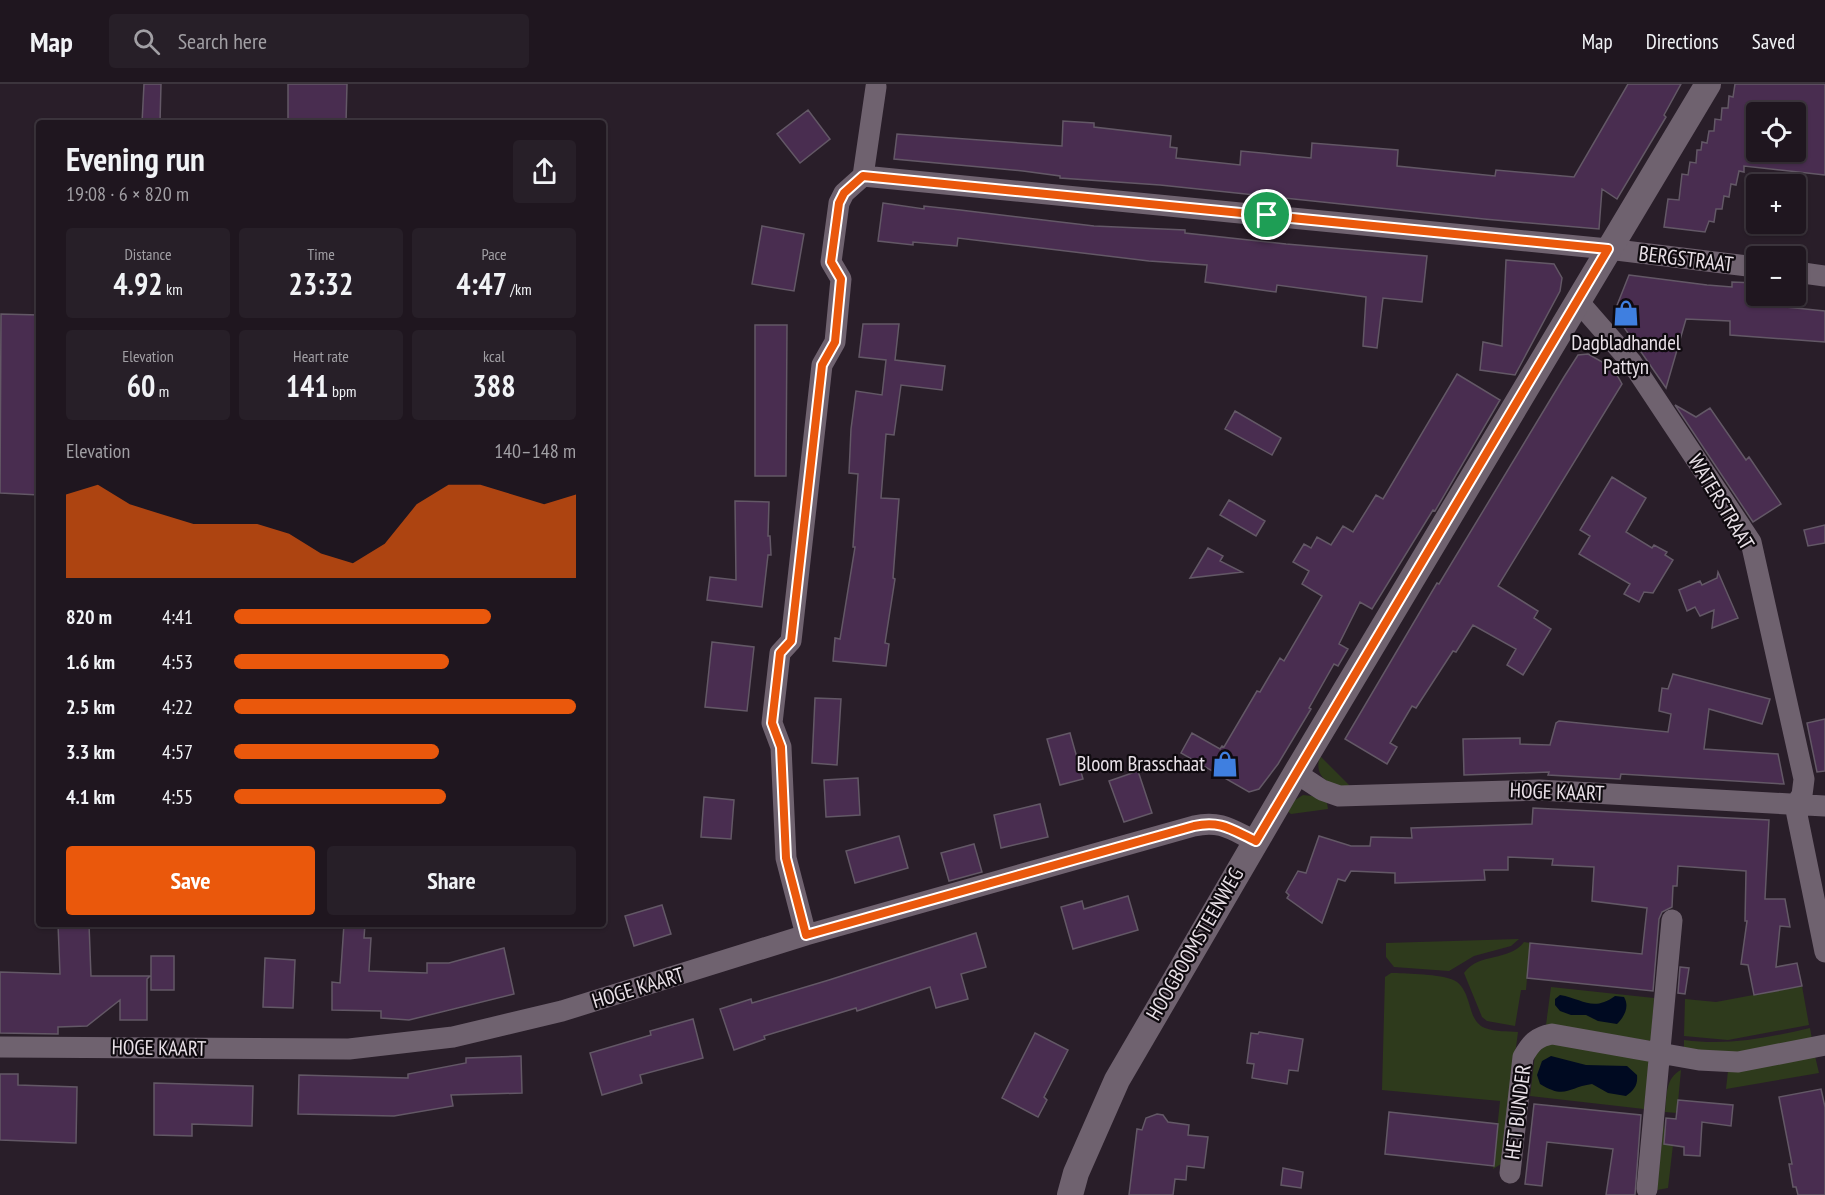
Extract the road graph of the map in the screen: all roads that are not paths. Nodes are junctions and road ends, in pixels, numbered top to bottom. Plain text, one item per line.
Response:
1 (1707, 84) edge
2 (876, 87) dead end
3 (863, 176) junction
4 (1608, 249) junction
5 (1746, 266) edge
6 (1806, 273) edge
7 (1825, 276) edge
8 (1577, 300) junction
9 (1296, 773) junction
10 (1795, 805) junction
11 (1825, 807) edge
12 (1256, 841) junction
13 (1672, 920) dead end
14 (806, 935) junction
15 (1825, 952) edge
16 (1825, 1045) edge
17 (0, 1047) edge
18 (1661, 1052) junction
19 (1510, 1173) dead end
20 (1647, 1189) dead end
21 (1070, 1195) edge

1 - 4 street, HOOGBOOMSTEENWEG
2 - 3 street
3 - 4 street, BERGSTRAAT
3 - 14 street
4 - 5 street, BERGSTRAAT
4 - 8 street, HOOGBOOMSTEENWEG
6 - 7 street
8 - 9 street, HOOGBOOMSTEENWEG
8 - 10 street, WATERSTRAAT
9 - 10 street, HOGE KAART
9 - 12 street, HOOGBOOMSTEENWEG
10 - 11 street, HOGE KAART
10 - 15 street
12 - 14 street, HOGE KAART
12 - 21 street, HOOGBOOMSTEENWEG
13 - 18 street
14 - 17 street, HOGE KAART
16 - 18 street, HET BUNDER
18 - 19 street, HET BUNDER
18 - 20 street

